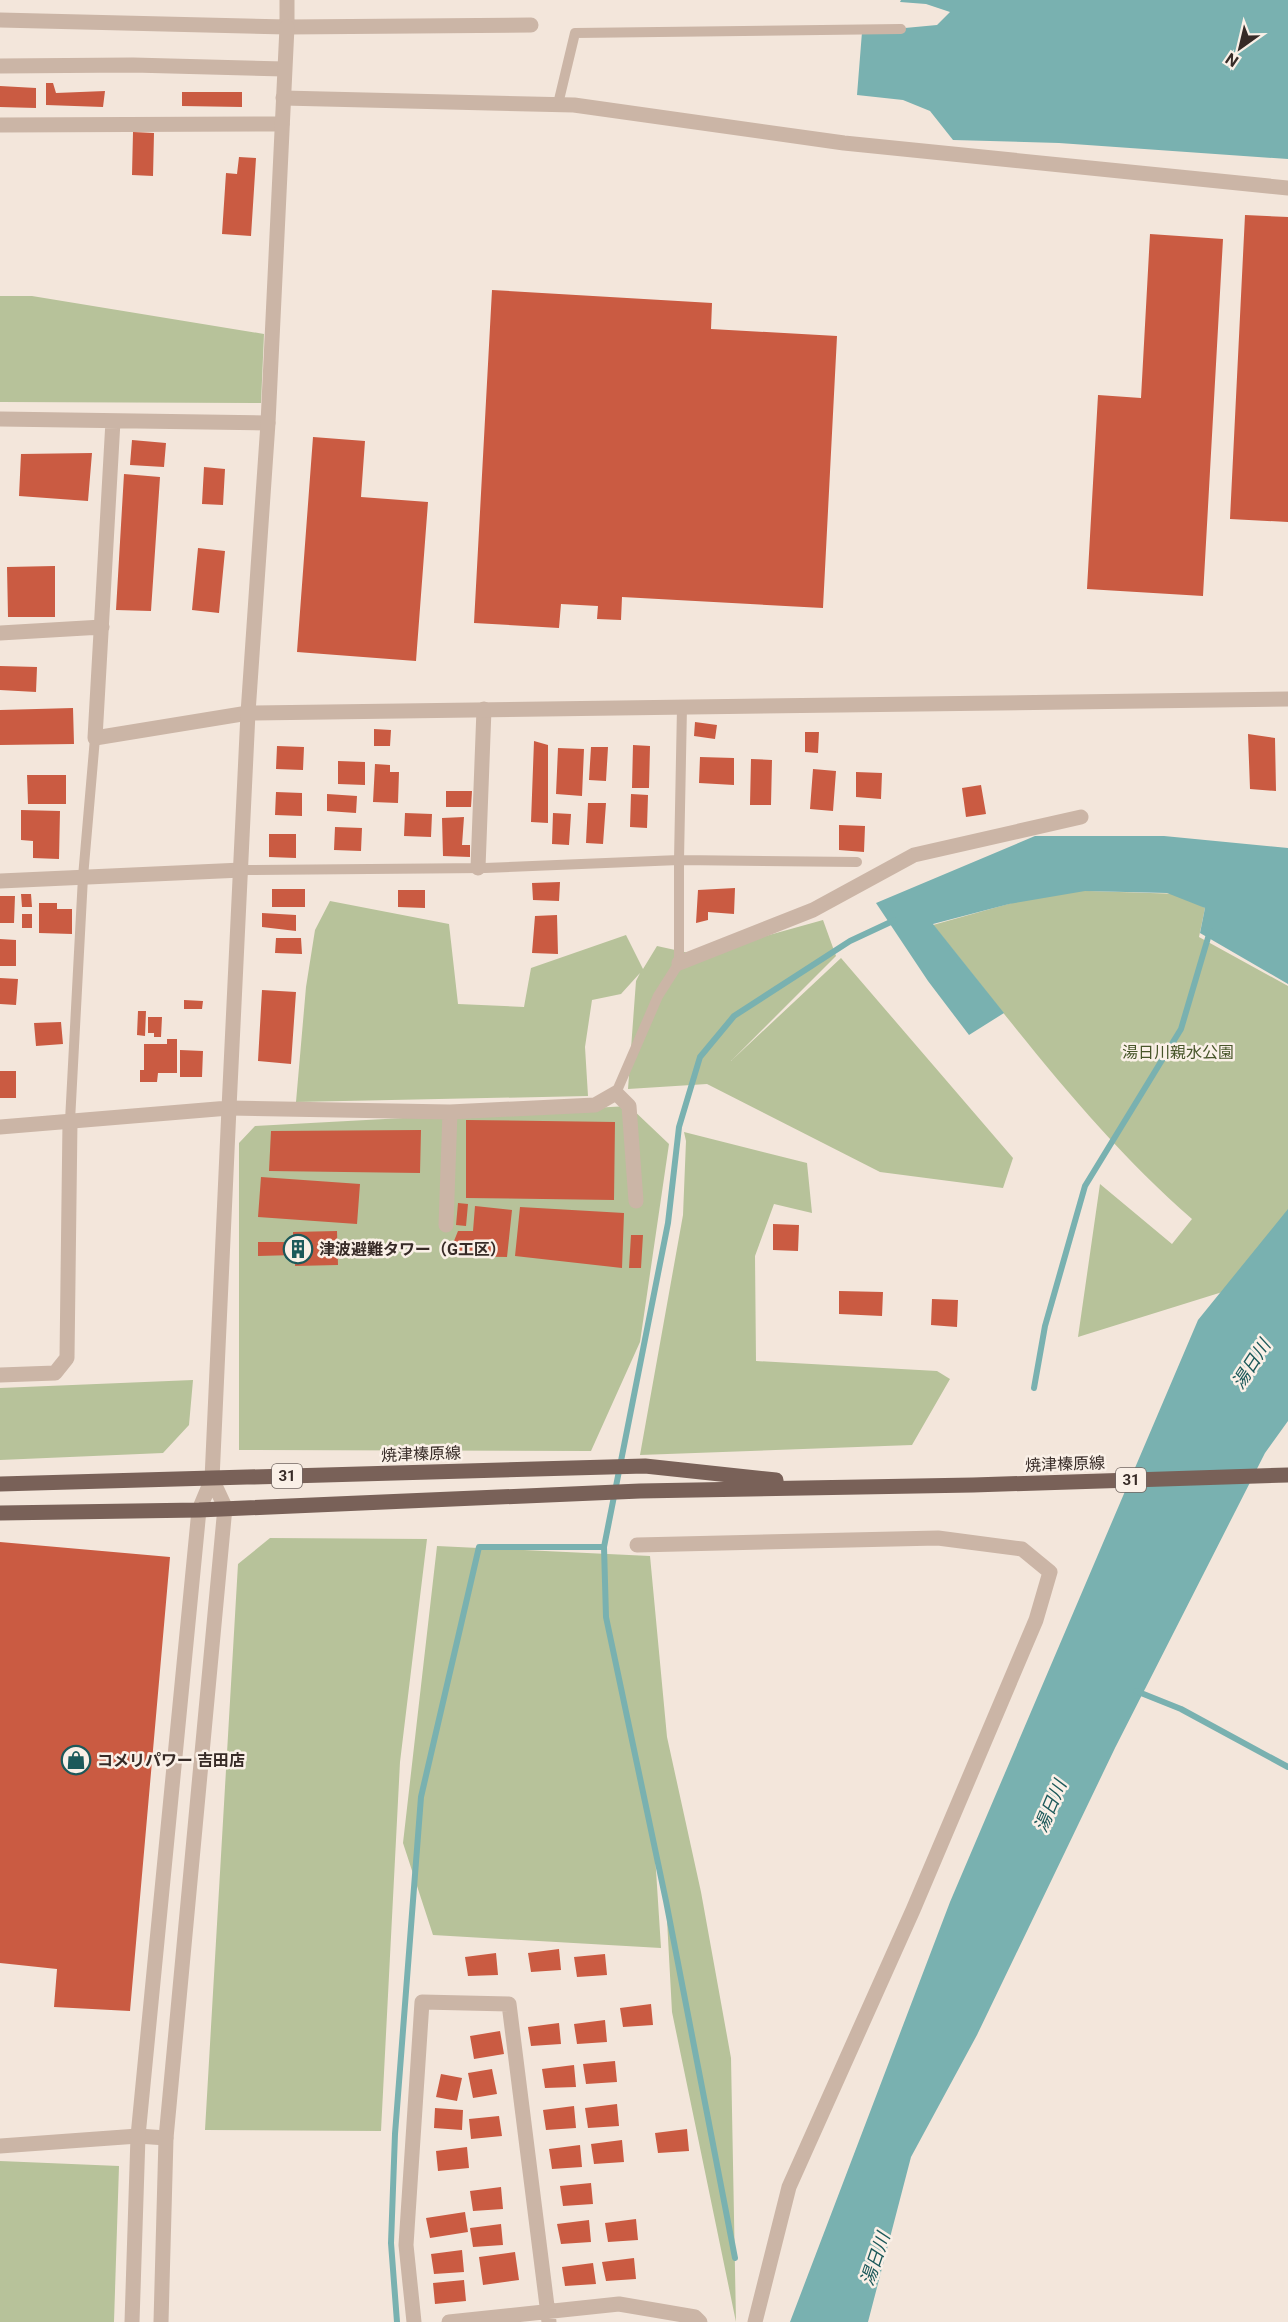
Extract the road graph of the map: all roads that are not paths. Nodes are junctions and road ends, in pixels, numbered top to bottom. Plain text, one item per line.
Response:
1 (287, 0) edge
2 (0, 20) edge
3 (531, 25) dead end
4 (286, 27) junction
5 (901, 28) dead end
6 (0, 66) edge
7 (284, 69) junction
8 (283, 98) junction
9 (558, 104) junction
10 (282, 124) junction
11 (0, 125) edge
12 (1288, 188) edge
13 (0, 419) edge
14 (113, 421) junction
15 (268, 423) junction
16 (102, 627) junction
17 (0, 633) edge
18 (1288, 699) edge
19 (682, 707) junction
20 (484, 709) junction
21 (248, 712) junction
22 (95, 738) junction
23 (1081, 817) dead end
24 (680, 860) junction
25 (857, 862) dead end
26 (478, 868) junction
27 (242, 870) junction
28 (84, 877) junction
29 (0, 881) edge
30 (679, 963) junction
31 (616, 1092) junction
32 (229, 1108) junction
33 (450, 1112) junction
34 (70, 1121) junction
35 (0, 1127) edge
36 (636, 1201) dead end
37 (446, 1225) dead end
38 (0, 1375) edge
39 (1288, 1475) edge
40 (212, 1479) junction
41 (0, 1484) edge
42 (842, 1486) junction
43 (225, 1507) junction
44 (199, 1510) junction
45 (0, 1514) edge
46 (637, 1545) dead end
47 (138, 2136) junction
48 (166, 2138) junction
49 (0, 2146) edge
50 (549, 2317) edge
51 (132, 2322) edge
52 (161, 2322) edge
53 (414, 2322) edge
54 (449, 2322) edge
55 (700, 2322) edge
56 (755, 2322) edge

1 - 4 street
2 - 4 street
3 - 4 street
4 - 7 street
5 - 9 lane
6 - 7 street
7 - 8 street
8 - 9 street
8 - 10 street
9 - 12 street
10 - 11 street
10 - 15 street
13 - 14 street
14 - 15 street
14 - 16 street
15 - 21 street
16 - 17 street
16 - 22 street
18 - 19 street
19 - 20 street
19 - 24 lane
20 - 21 street
20 - 26 street
21 - 22 street
21 - 27 street
22 - 28 lane
23 - 30 street
24 - 25 lane
24 - 26 lane
24 - 30 lane
26 - 27 lane
27 - 28 street
27 - 32 street
28 - 29 street
28 - 34 lane
30 - 31 lane
31 - 33 street
31 - 36 street
32 - 33 street
32 - 34 street
32 - 40 street
33 - 37 street
34 - 35 street
34 - 38 street
39 - 42 main road, 焼津榛原線 / 31
40 - 41 main road, 焼津榛原線 / 31
40 - 42 main road, 焼津榛原線 / 31
40 - 43 street
40 - 44 street
42 - 43 main road, 焼津榛原線 / 31
43 - 44 main road, 焼津榛原線 / 31
43 - 48 street
44 - 45 main road, 焼津榛原線 / 31
44 - 47 street
46 - 56 street
47 - 48 street
47 - 49 street
47 - 51 street
48 - 52 street
50 - 53 street
50 - 54 street
50 - 55 street

